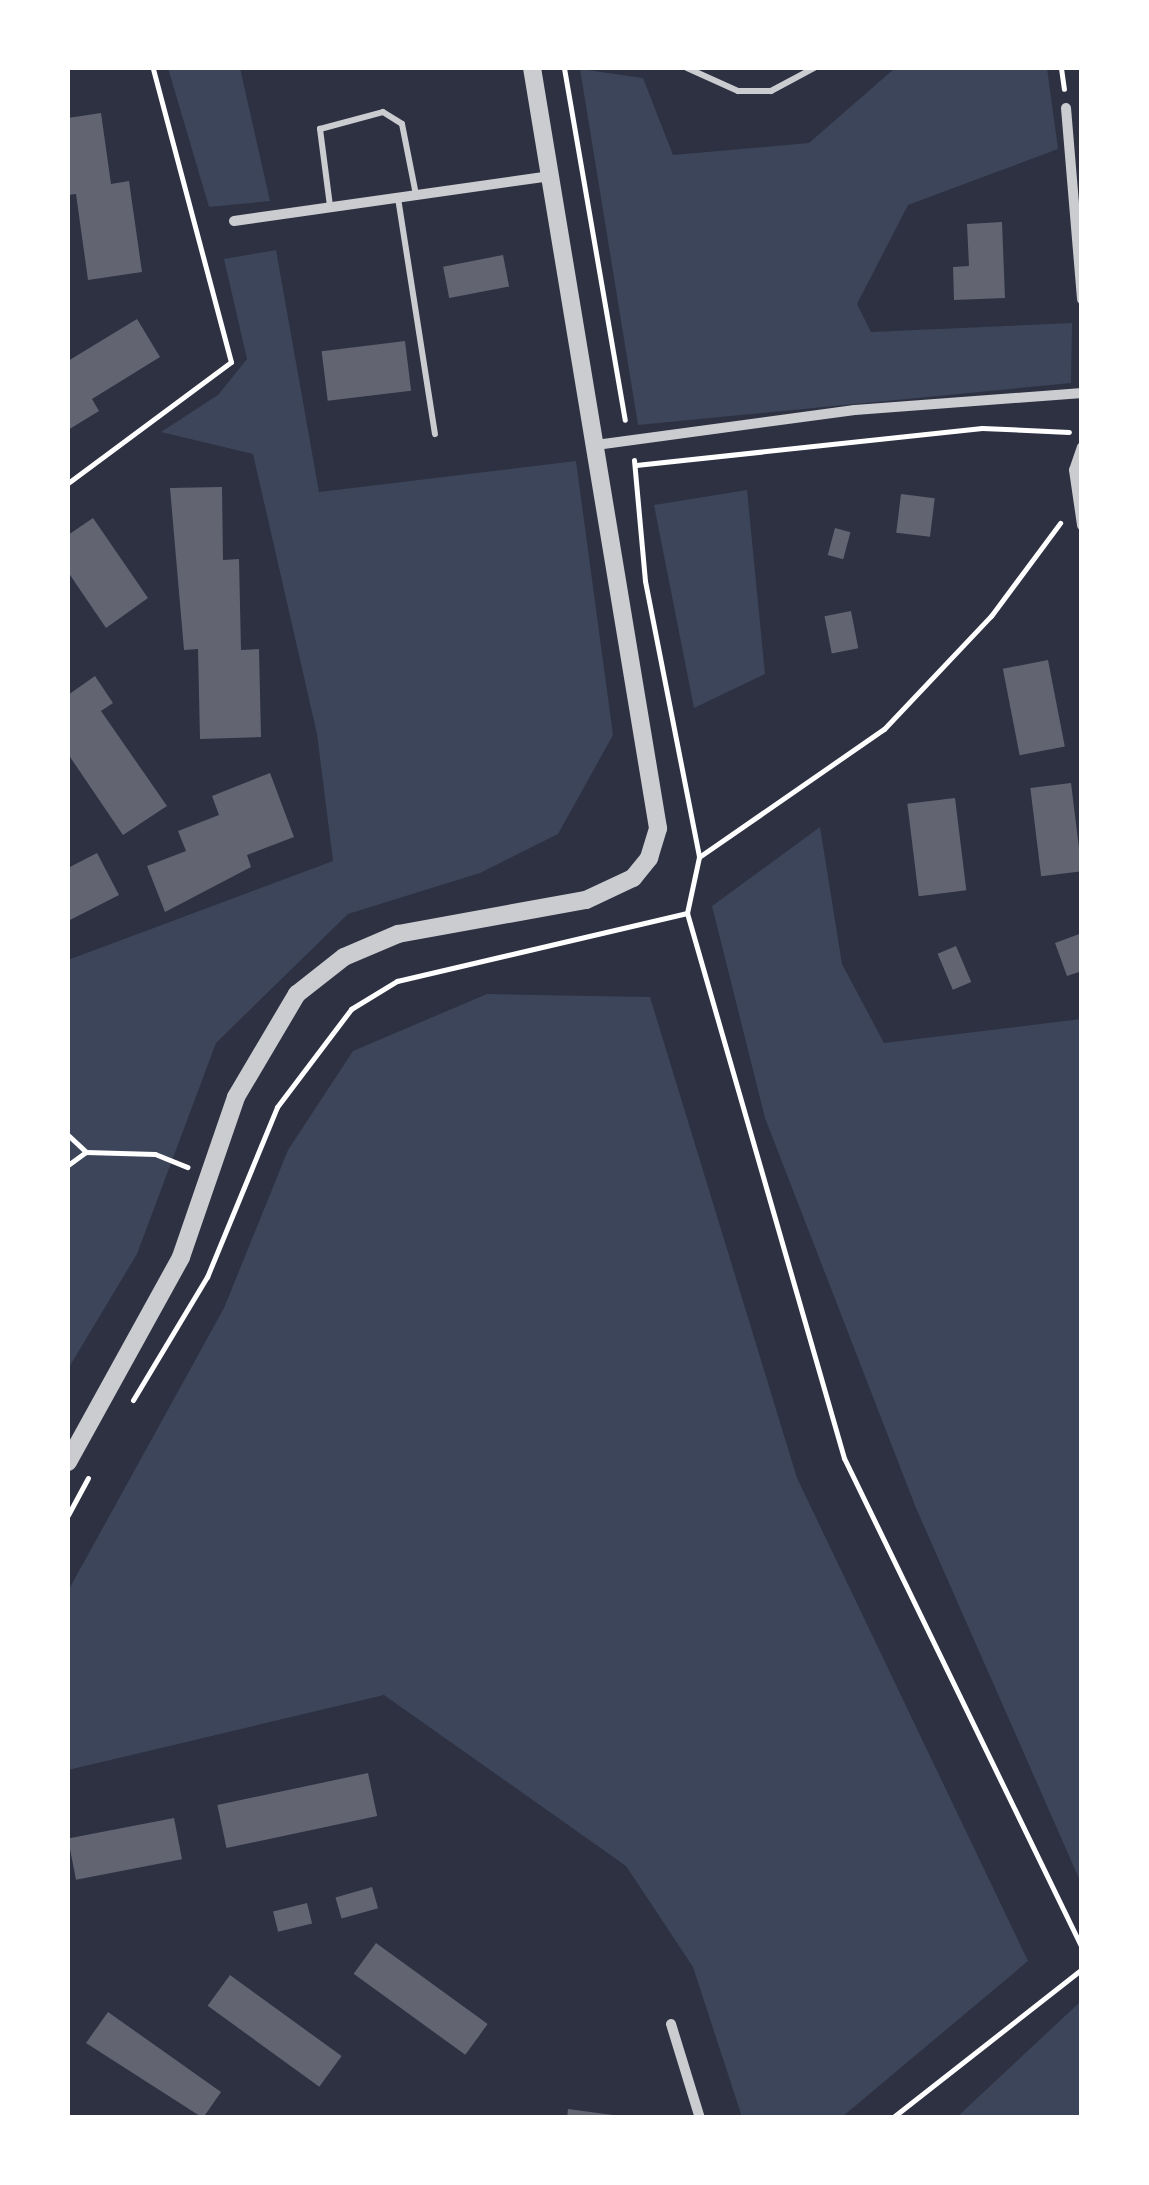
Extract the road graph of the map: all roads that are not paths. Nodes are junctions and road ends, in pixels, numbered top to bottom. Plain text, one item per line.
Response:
1 (532, 68) edge
2 (687, 68) edge
3 (814, 68) edge
4 (1066, 108) dead end
5 (549, 176) junction
6 (416, 195) junction
7 (398, 197) junction
8 (330, 206) junction
9 (234, 221) dead end
10 (1082, 299) edge
11 (1082, 393) edge
12 (435, 434) dead end
13 (596, 445) junction
14 (1082, 447) edge
15 (1082, 525) edge
16 (68, 1462) edge
17 (671, 2024) dead end
18 (700, 2118) edge

1 - 5 street
2 - 3 lane
4 - 10 street
5 - 6 street
5 - 13 street
6 - 7 street
6 - 8 lane
7 - 8 street
7 - 12 lane
8 - 9 street
11 - 13 street
13 - 16 street
14 - 15 street
17 - 18 street

